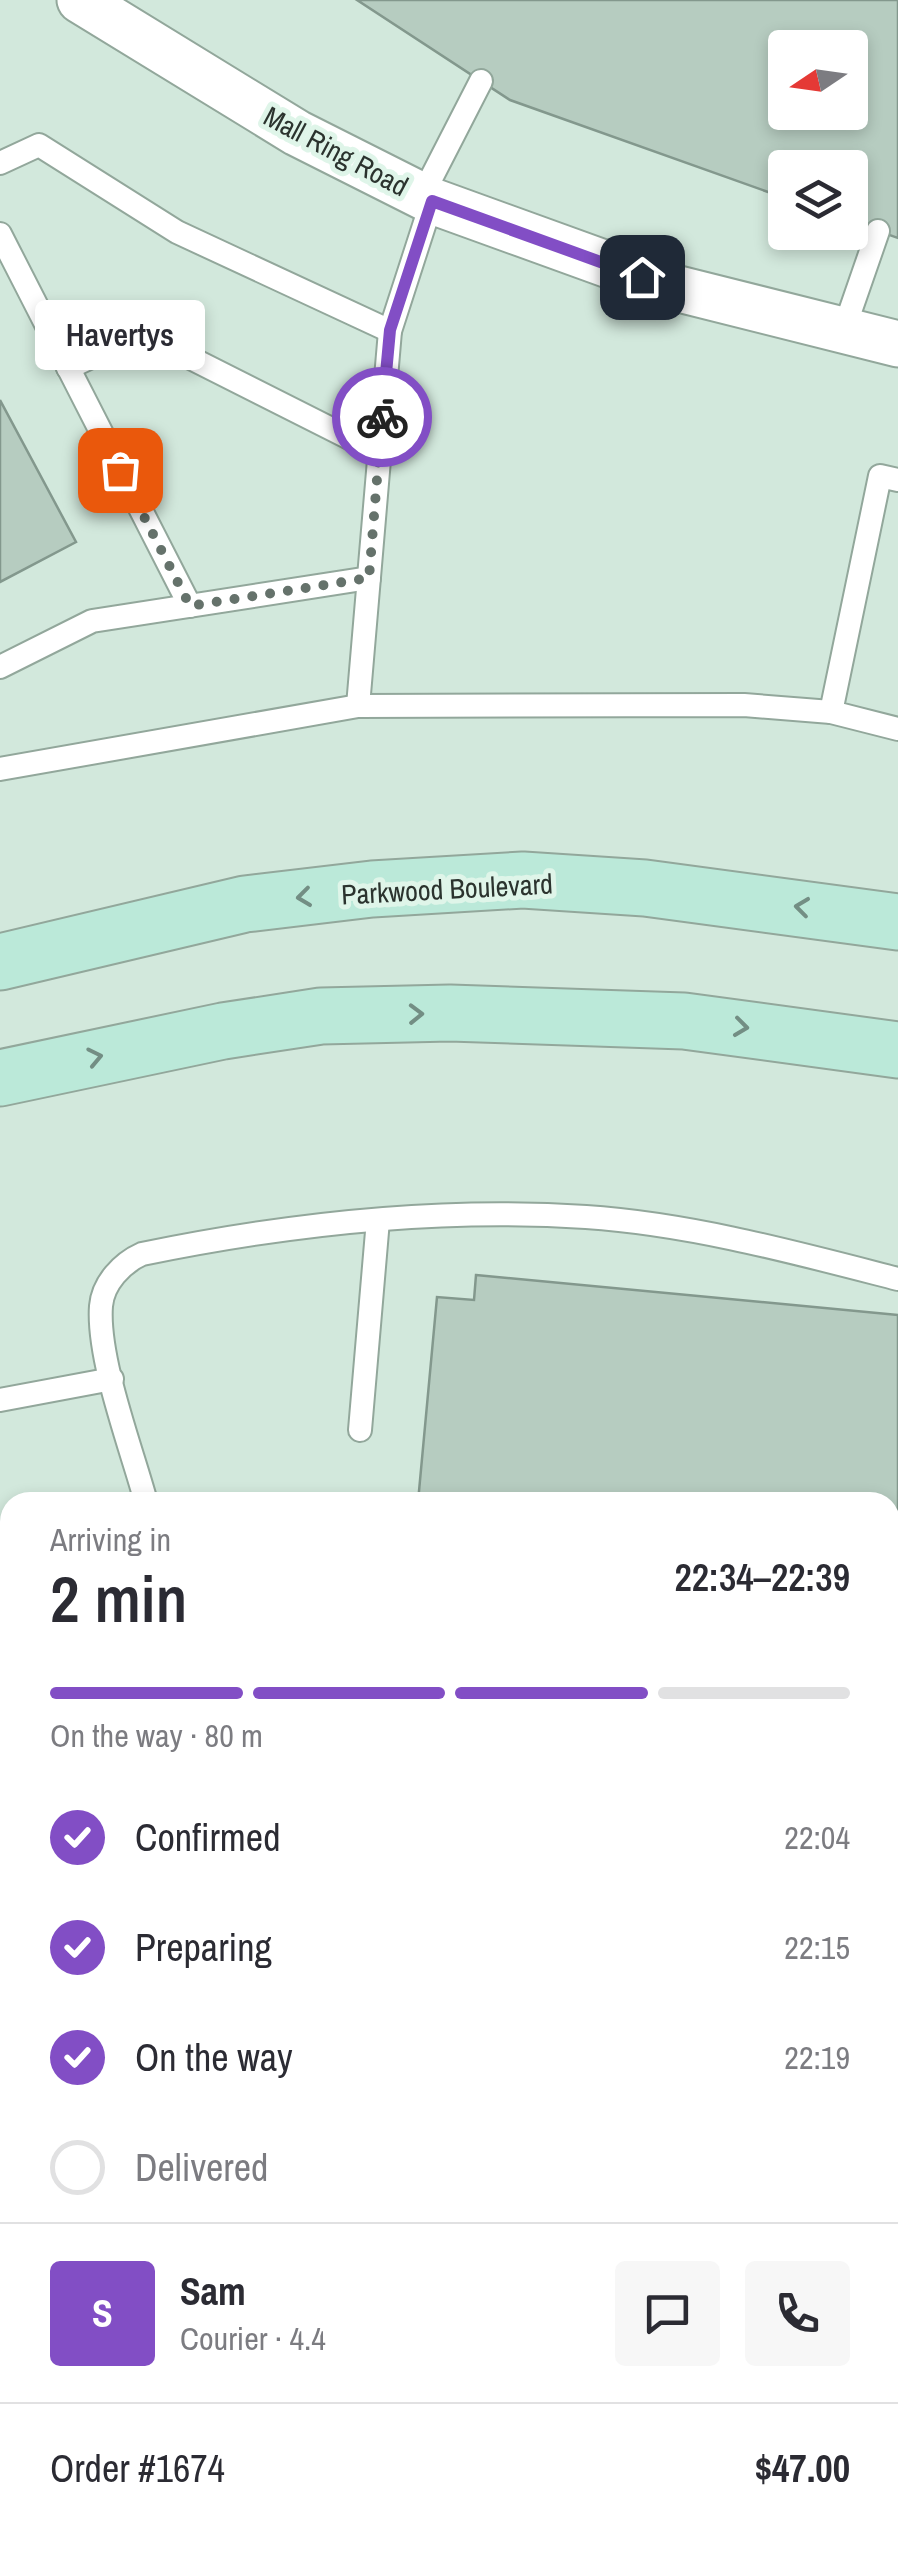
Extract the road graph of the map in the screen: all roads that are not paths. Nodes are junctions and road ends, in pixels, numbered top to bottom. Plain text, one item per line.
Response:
1 (80, 0) edge
2 (480, 80) dead end
3 (0, 163) edge
4 (427, 198) junction
5 (878, 231) dead end
6 (0, 234) edge
7 (390, 330) junction
8 (844, 332) junction
9 (898, 344) edge
10 (68, 368) junction
11 (379, 453) junction
12 (898, 480) edge
13 (369, 578) junction
14 (190, 606) junction
15 (0, 667) edge
16 (358, 706) junction
17 (831, 712) junction
18 (898, 729) edge
19 (0, 769) edge
20 (898, 922) edge
21 (0, 962) edge
22 (898, 1050) edge
23 (0, 1078) edge
24 (378, 1220) junction
25 (898, 1279) edge
26 (112, 1379) junction
27 (0, 1400) edge
28 (360, 1430) dead end
29 (143, 1492) edge

1 - 4 street, Mall Ring Road
2 - 4 lane
3 - 7 lane
4 - 7 lane
4 - 8 street, Mall Ring Road
5 - 8 lane
6 - 10 lane
7 - 11 lane
8 - 9 street, Mall Ring Road
10 - 11 lane
10 - 14 lane
11 - 13 lane
12 - 17 lane
13 - 14 lane
13 - 16 lane
14 - 15 lane
16 - 17 lane
16 - 19 lane
17 - 18 lane
20 -> 21 main road, Parkwood Boulevard
23 -> 22 main road
24 - 25 lane
24 - 26 lane
24 - 28 lane
26 - 27 lane
26 - 29 lane

